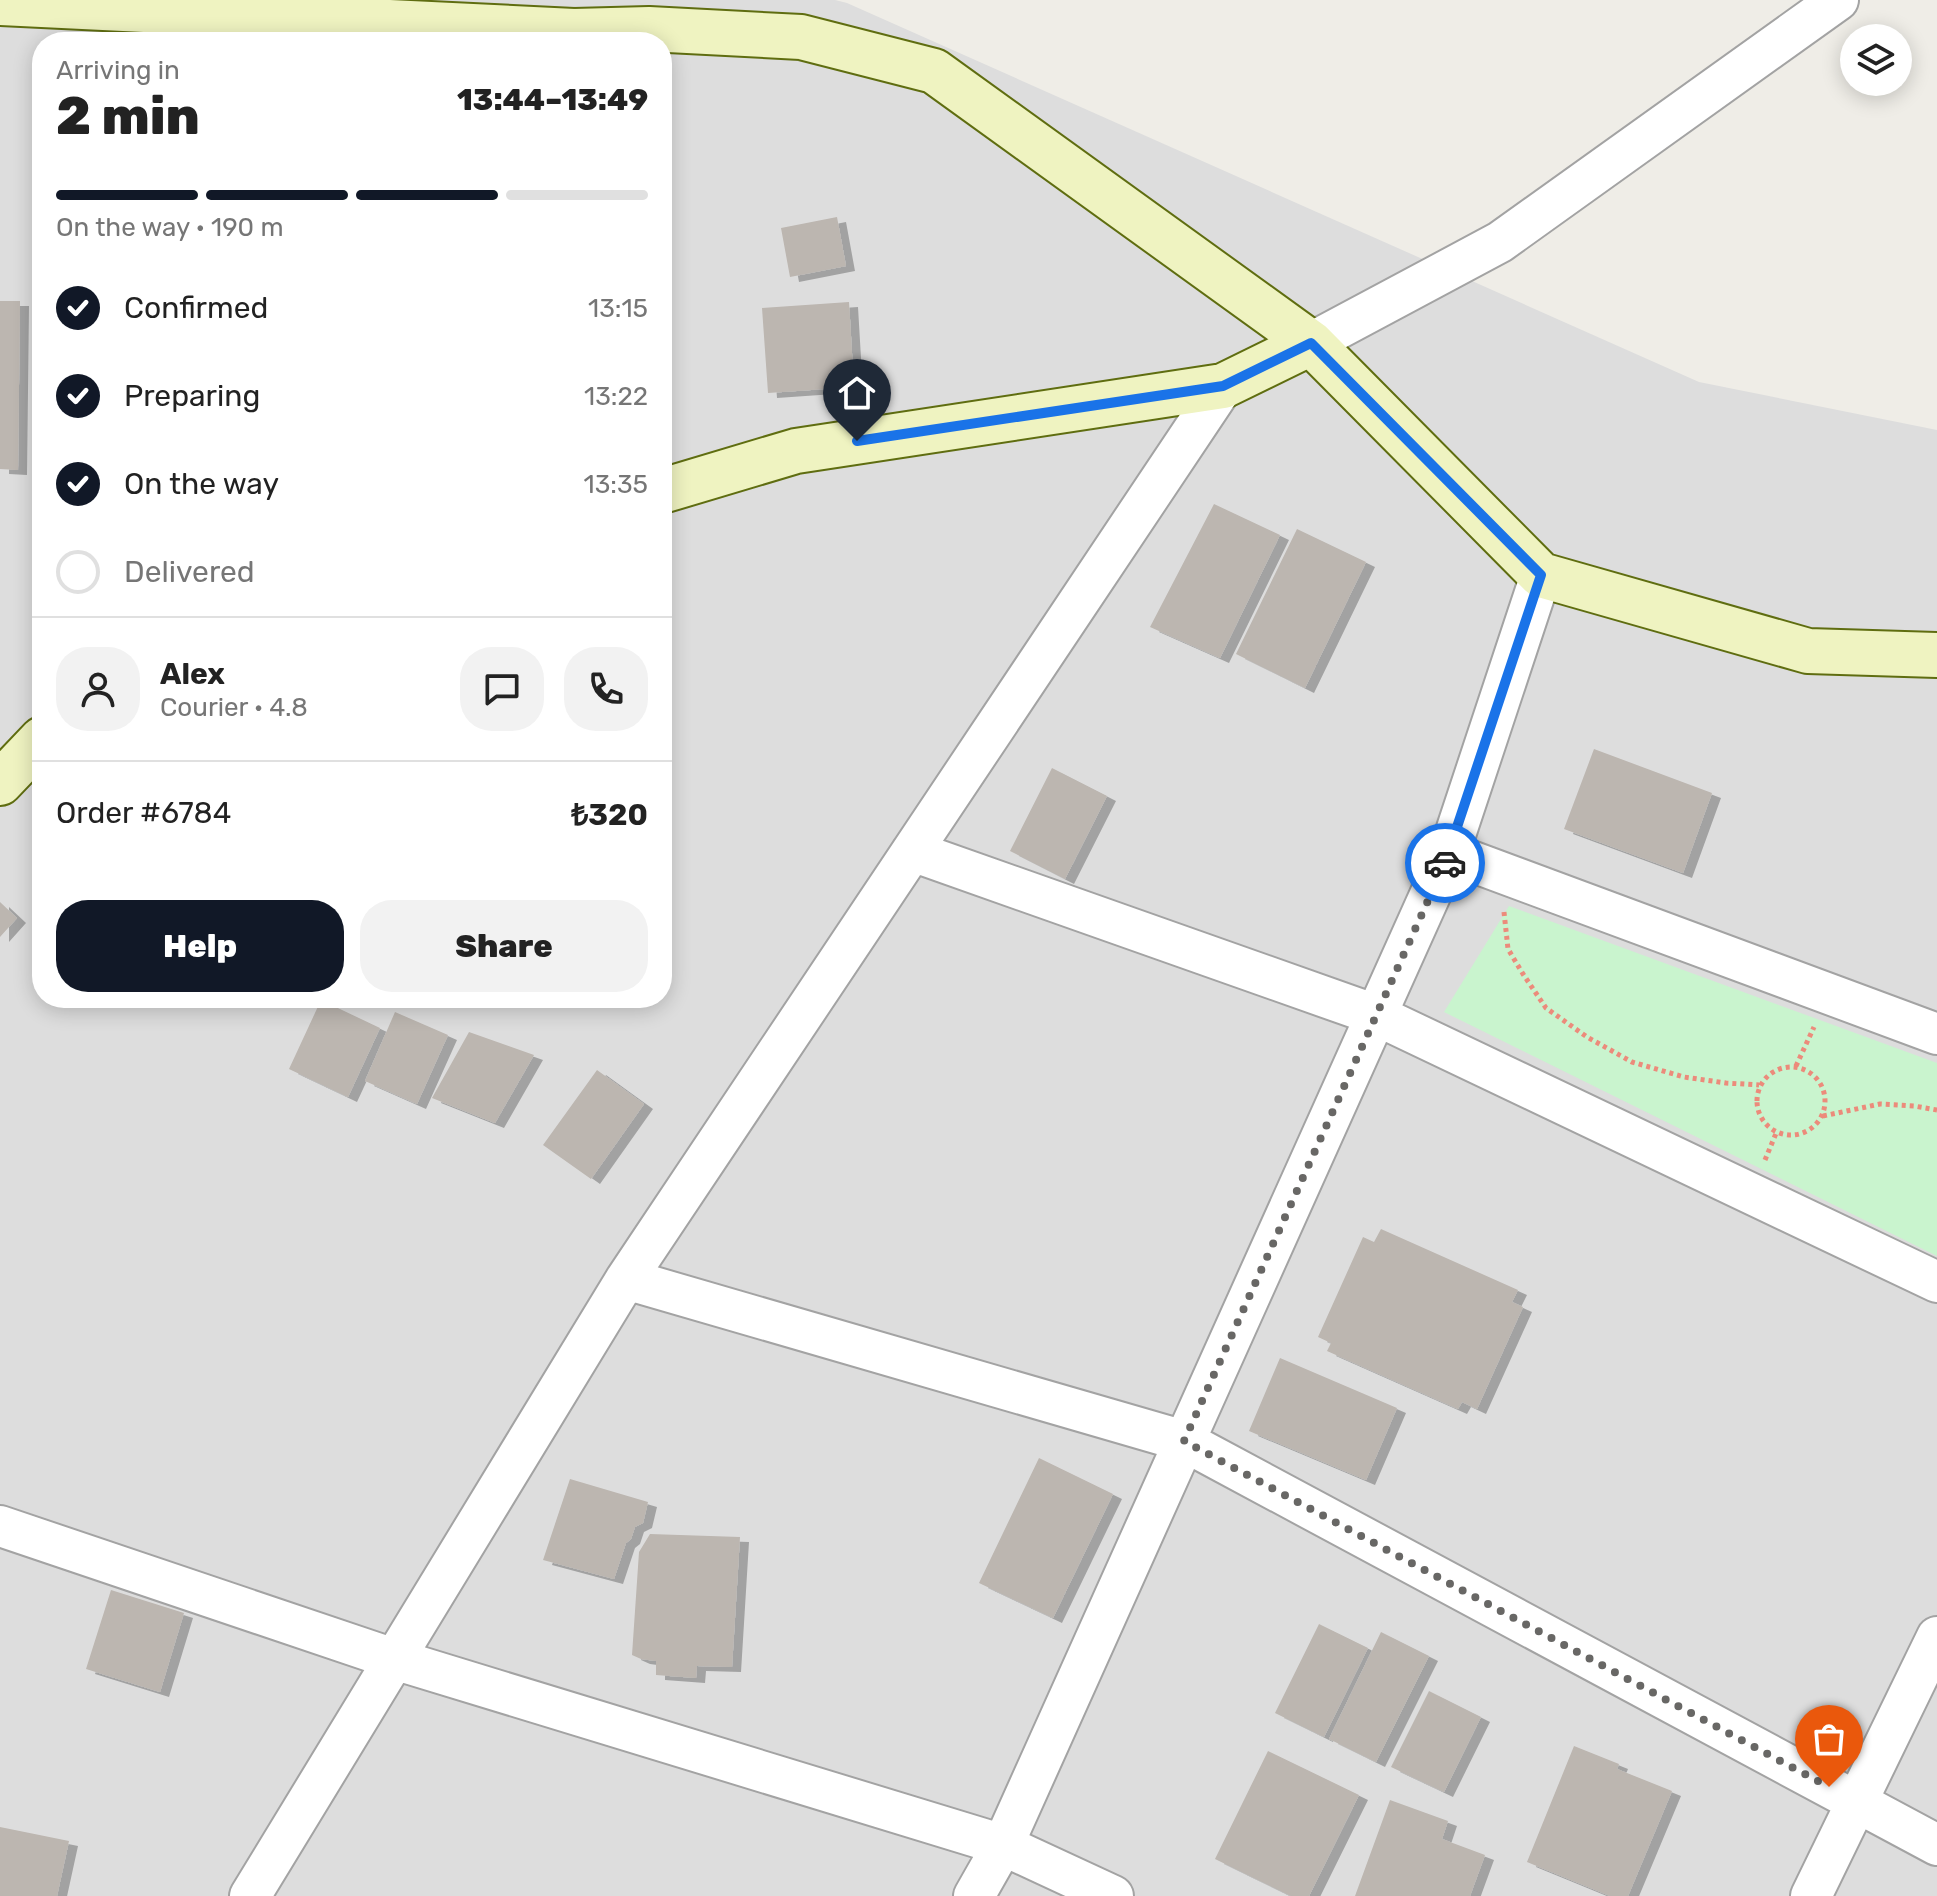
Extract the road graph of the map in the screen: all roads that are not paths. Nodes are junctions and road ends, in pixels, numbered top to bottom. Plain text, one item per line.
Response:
1 (1838, 0) edge
2 (0, 3) edge
3 (354, 10) edge
4 (1311, 343) junction
5 (1223, 386) junction
6 (672, 488) edge
7 (1541, 575) junction
8 (1937, 655) edge
9 (32, 749) edge
10 (0, 783) edge
11 (912, 851) junction
12 (1449, 853) junction
13 (1376, 1015) junction
14 (1937, 1034) edge
15 (626, 1279) junction
16 (1937, 1282) edge
17 (1184, 1441) junction
18 (0, 1526) edge
19 (1937, 1637) edge
20 (394, 1659) junction
21 (1857, 1802) junction
22 (1003, 1845) junction
23 (1937, 1845) edge
24 (250, 1896) edge
25 (974, 1896) edge
26 (1113, 1896) edge
27 (1811, 1896) edge

1 - 4 street
2 - 3 street
3 - 4 street
4 - 5 street
4 - 7 street
5 - 6 street
5 - 11 street
7 - 8 street
7 - 12 street
9 - 10 street
11 - 13 street
11 - 15 street
12 - 13 street
12 - 14 street
13 - 16 street
13 - 17 street
15 - 17 street
15 - 20 street
17 - 21 street
17 - 22 street
18 - 20 street
19 - 21 street
20 - 22 street
20 - 24 street
21 - 23 street
21 - 27 street
22 - 25 street
22 - 26 street

